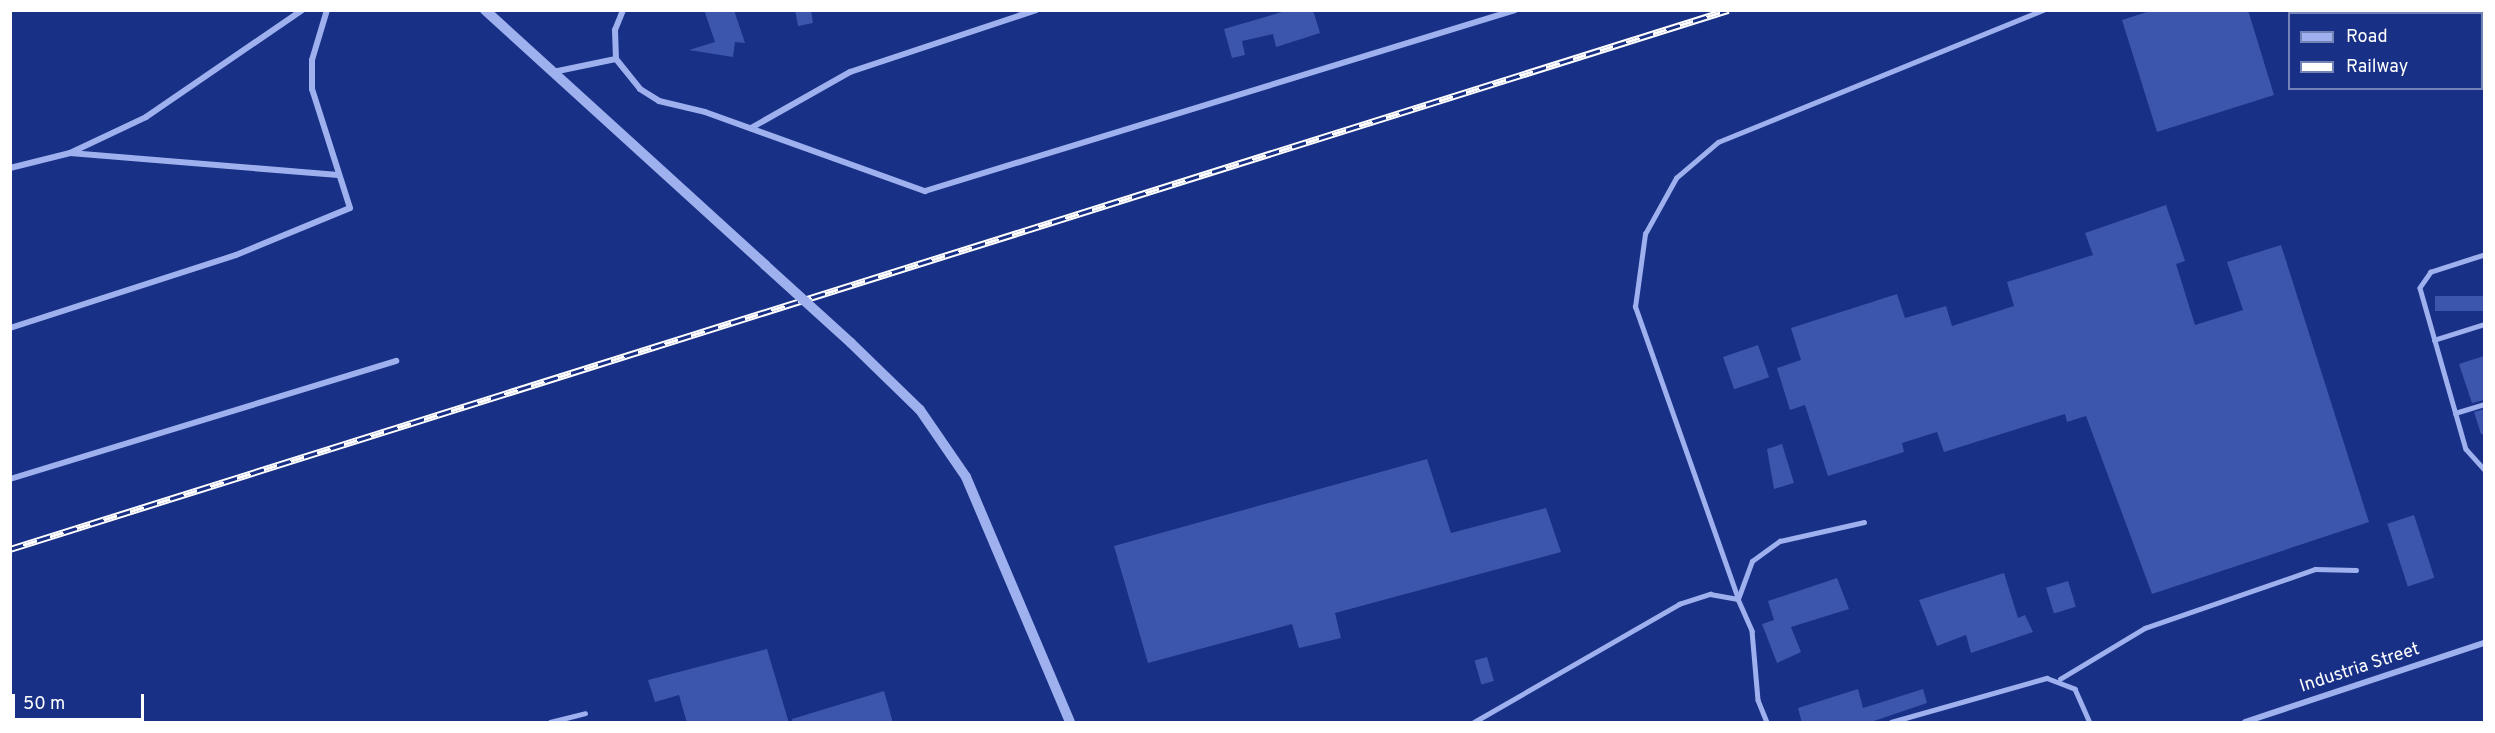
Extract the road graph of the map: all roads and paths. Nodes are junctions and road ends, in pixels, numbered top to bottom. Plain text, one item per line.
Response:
1 (302, 10) edge
2 (327, 10) edge
3 (485, 10) edge
4 (624, 10) edge
5 (1036, 10) edge
6 (1515, 10) edge
7 (2043, 10) edge
8 (616, 59) junction
9 (553, 72) junction
10 (751, 128) junction
11 (70, 153) junction
12 (10, 168) edge
13 (338, 175) junction
14 (2484, 255) edge
15 (2484, 324) edge
16 (10, 328) edge
17 (2434, 340) junction
18 (396, 361) dead end
19 (2484, 404) edge
20 (2455, 413) junction
21 (2484, 469) edge
22 (10, 479) edge
23 (1864, 522) dead end
24 (2356, 570) dead end
25 (1738, 599) junction
26 (2484, 643) edge
27 (2060, 680) junction
28 (585, 713) dead end
29 (2248, 722) edge
30 (550, 723) edge
31 (1070, 723) edge
32 (1474, 723) edge
33 (1767, 723) edge
34 (1891, 723) edge
35 (2090, 723) edge

1 - 11 street
2 - 13 street
3 - 9 street
4 - 8 street
5 - 10 street
6 - 10 street
7 - 25 lane
8 - 9 street
8 - 10 street
9 - 31 street, bridge
11 - 12 street
11 - 13 street
13 - 16 street
14 - 17 lane
15 - 17 lane
17 - 20 lane
18 - 22 street
19 - 20 lane
20 - 21 lane
23 - 25 lane
24 - 27 lane
25 - 32 lane
25 - 33 lane
26 - 29 street, Industria Street
27 - 34 lane
27 - 35 lane
28 - 30 lane

